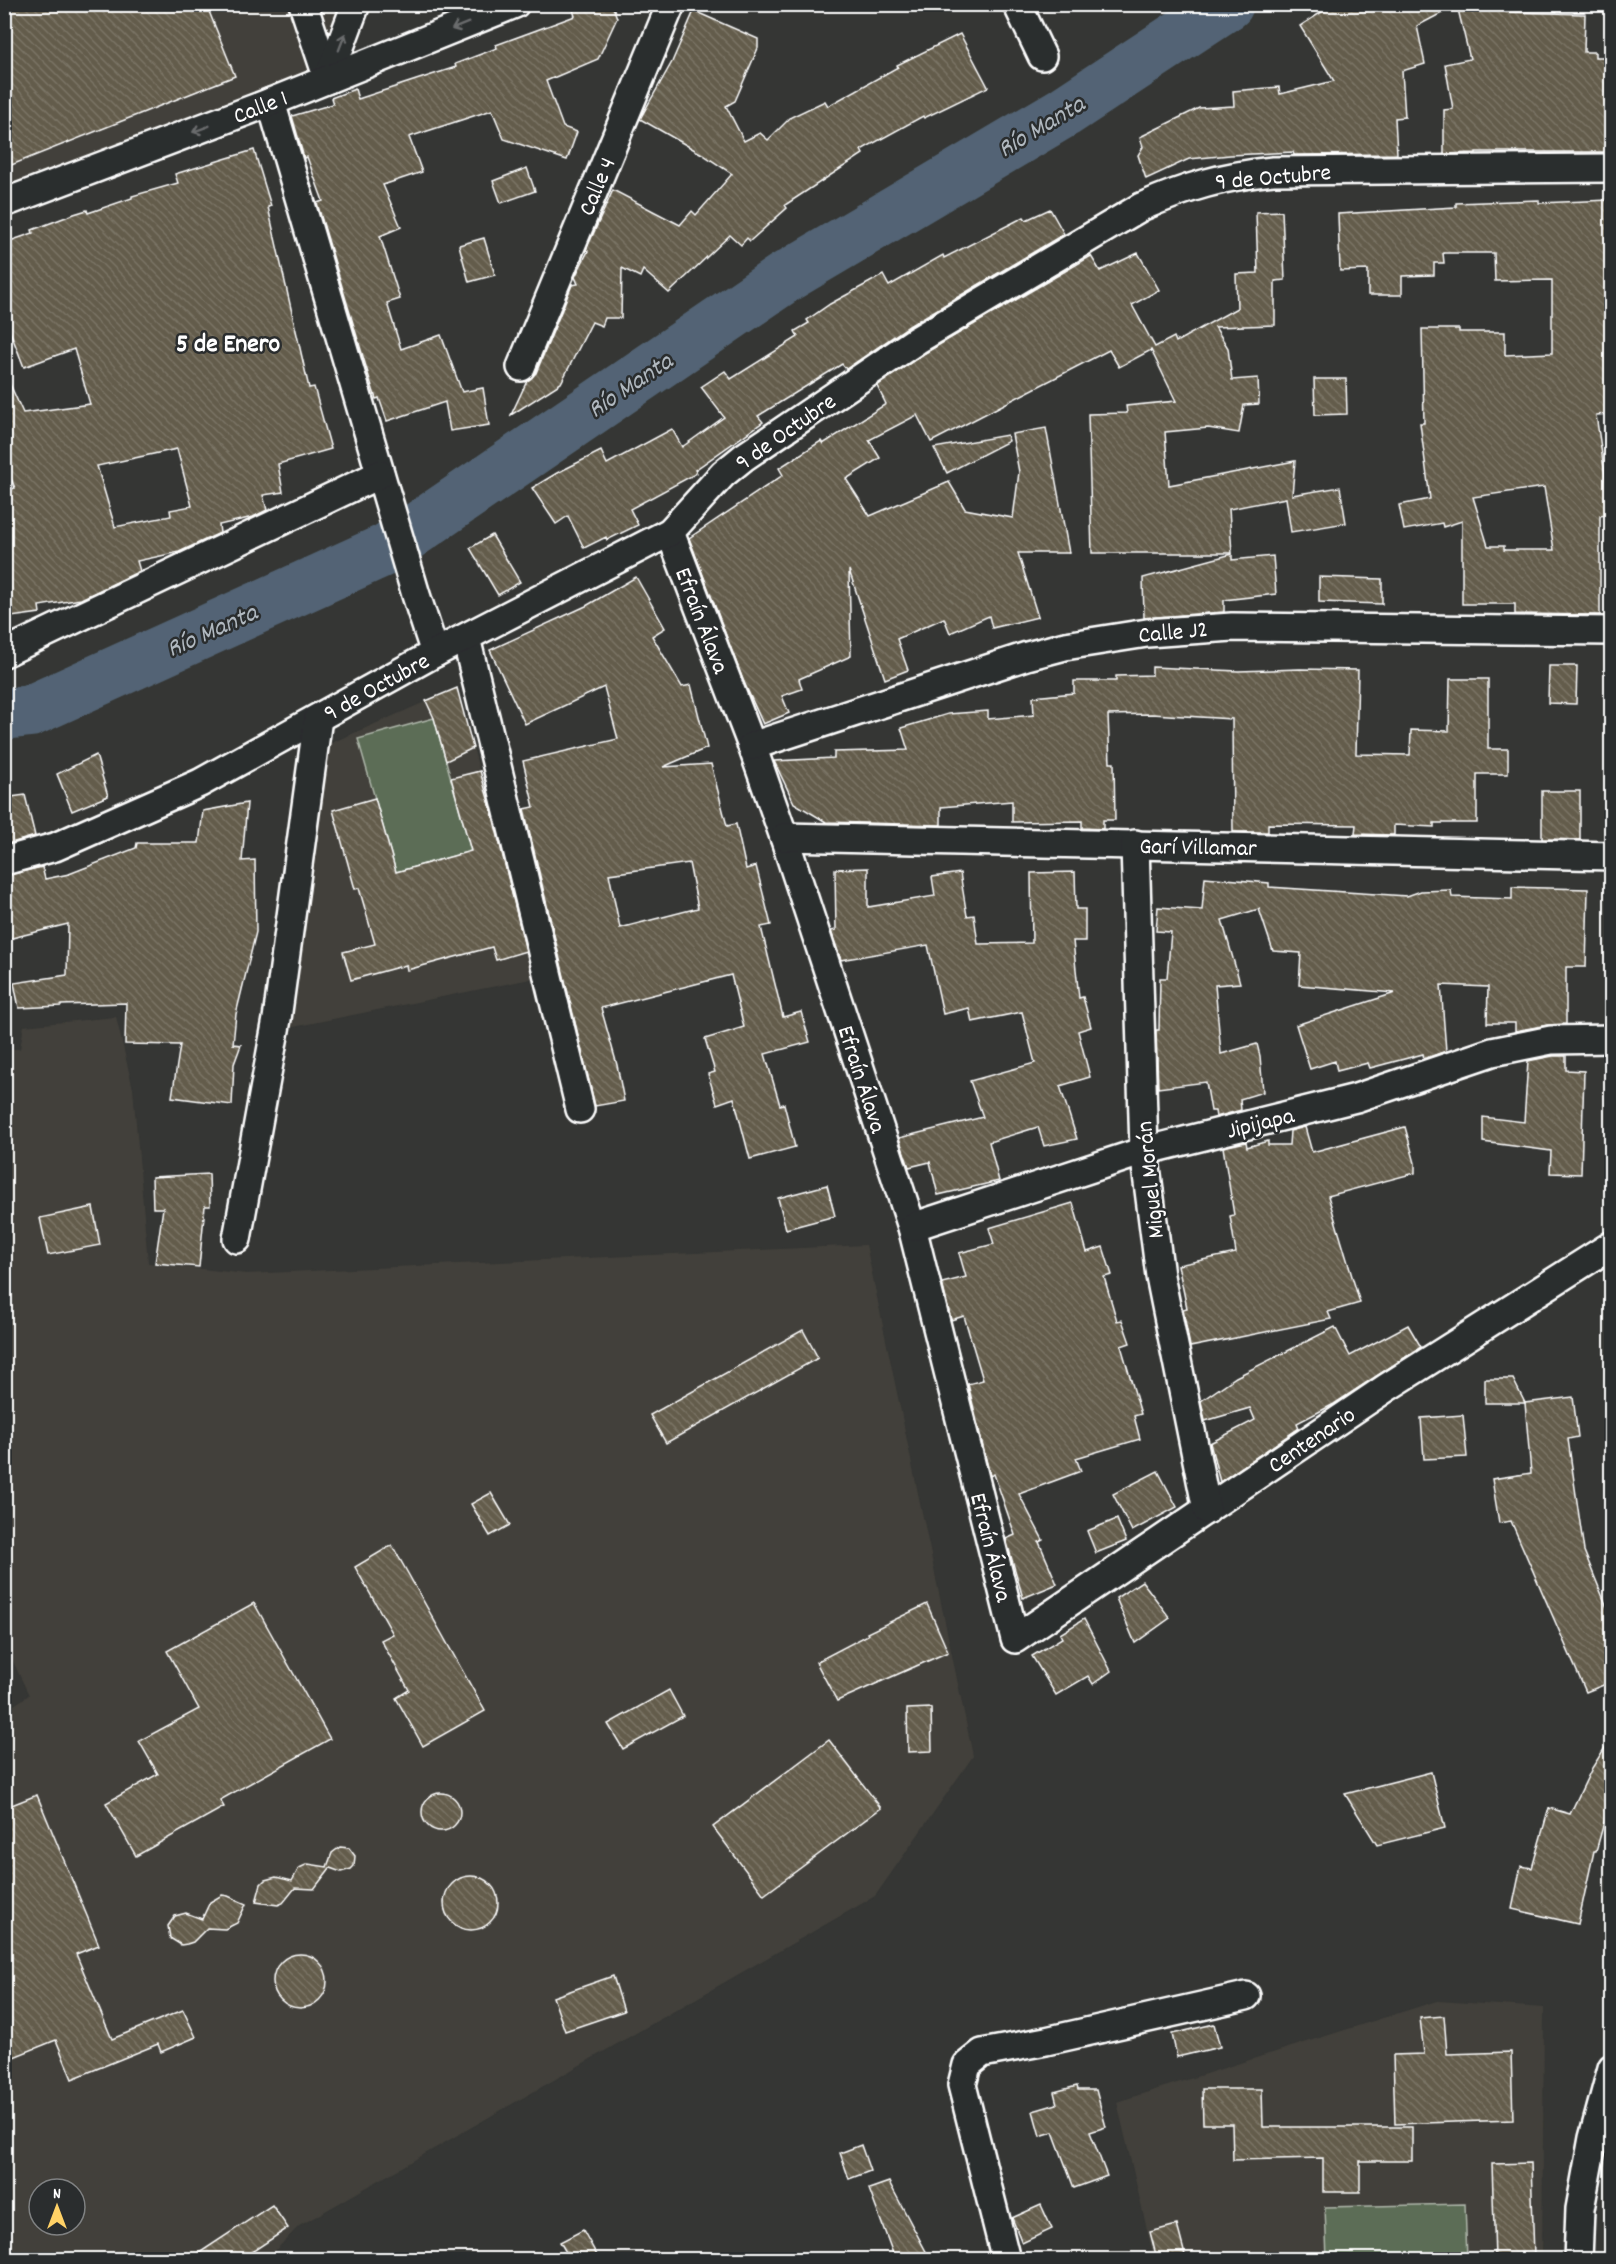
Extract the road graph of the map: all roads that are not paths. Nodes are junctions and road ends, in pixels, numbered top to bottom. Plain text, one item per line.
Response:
1 (303, 4) edge
2 (356, 4) edge
3 (515, 4) edge
4 (671, 4) edge
5 (1017, 4) edge
6 (1042, 56) dead end
7 (328, 79) junction
8 (271, 102) junction
9 (1611, 168) edge
10 (4, 203) edge
11 (521, 367) dead end
12 (384, 486) junction
13 (670, 532) junction
14 (1611, 631) edge
15 (466, 638) junction
16 (4, 653) edge
17 (435, 653) junction
18 (318, 718) junction
19 (752, 746) junction
20 (784, 837) junction
21 (1135, 844) junction
22 (1611, 856) edge
23 (4, 861) edge
24 (1611, 1039) edge
25 (580, 1109) dead end
26 (1144, 1151) junction
27 (912, 1227) junction
28 (237, 1239) dead end
29 (1611, 1245) edge
30 (1207, 1510) junction
31 (1015, 1639) joint
32 (1246, 1996) dead end
33 (1611, 2068) edge
34 (1006, 2259) edge
35 (1578, 2259) edge

1 - 7 street
7 -> 2 street
3 -> 7 street, Calle 1
4 - 11 street, Calle 4
5 - 6 street
7 - 8 street, Calle 1
8 -> 10 street, Calle 1
8 - 12 street
9 - 13 street, 9 de Octubre
12 - 16 street
12 - 17 street
13 - 15 street, 9 de Octubre
13 - 19 street, Efraín Álava
14 - 19 street, Calle J2
15 - 17 street, 9 de Octubre
15 - 25 street
17 - 18 street, 9 de Octubre
18 - 23 street, 9 de Octubre
18 - 28 street
19 - 20 street, Efraín Álava
20 - 21 street, Garí Villamar
20 - 27 street, Efraín Álava
21 - 22 street, Garí Villamar
21 - 26 street, Miguel Morán
24 - 26 street, Jipijapa
26 - 27 street, Jipijapa
26 - 30 street, Miguel Morán
27 - 31 street, Efraín Álava
29 - 30 street, Centenario
30 - 31 street, Centenario
32 - 34 street
33 - 35 street

